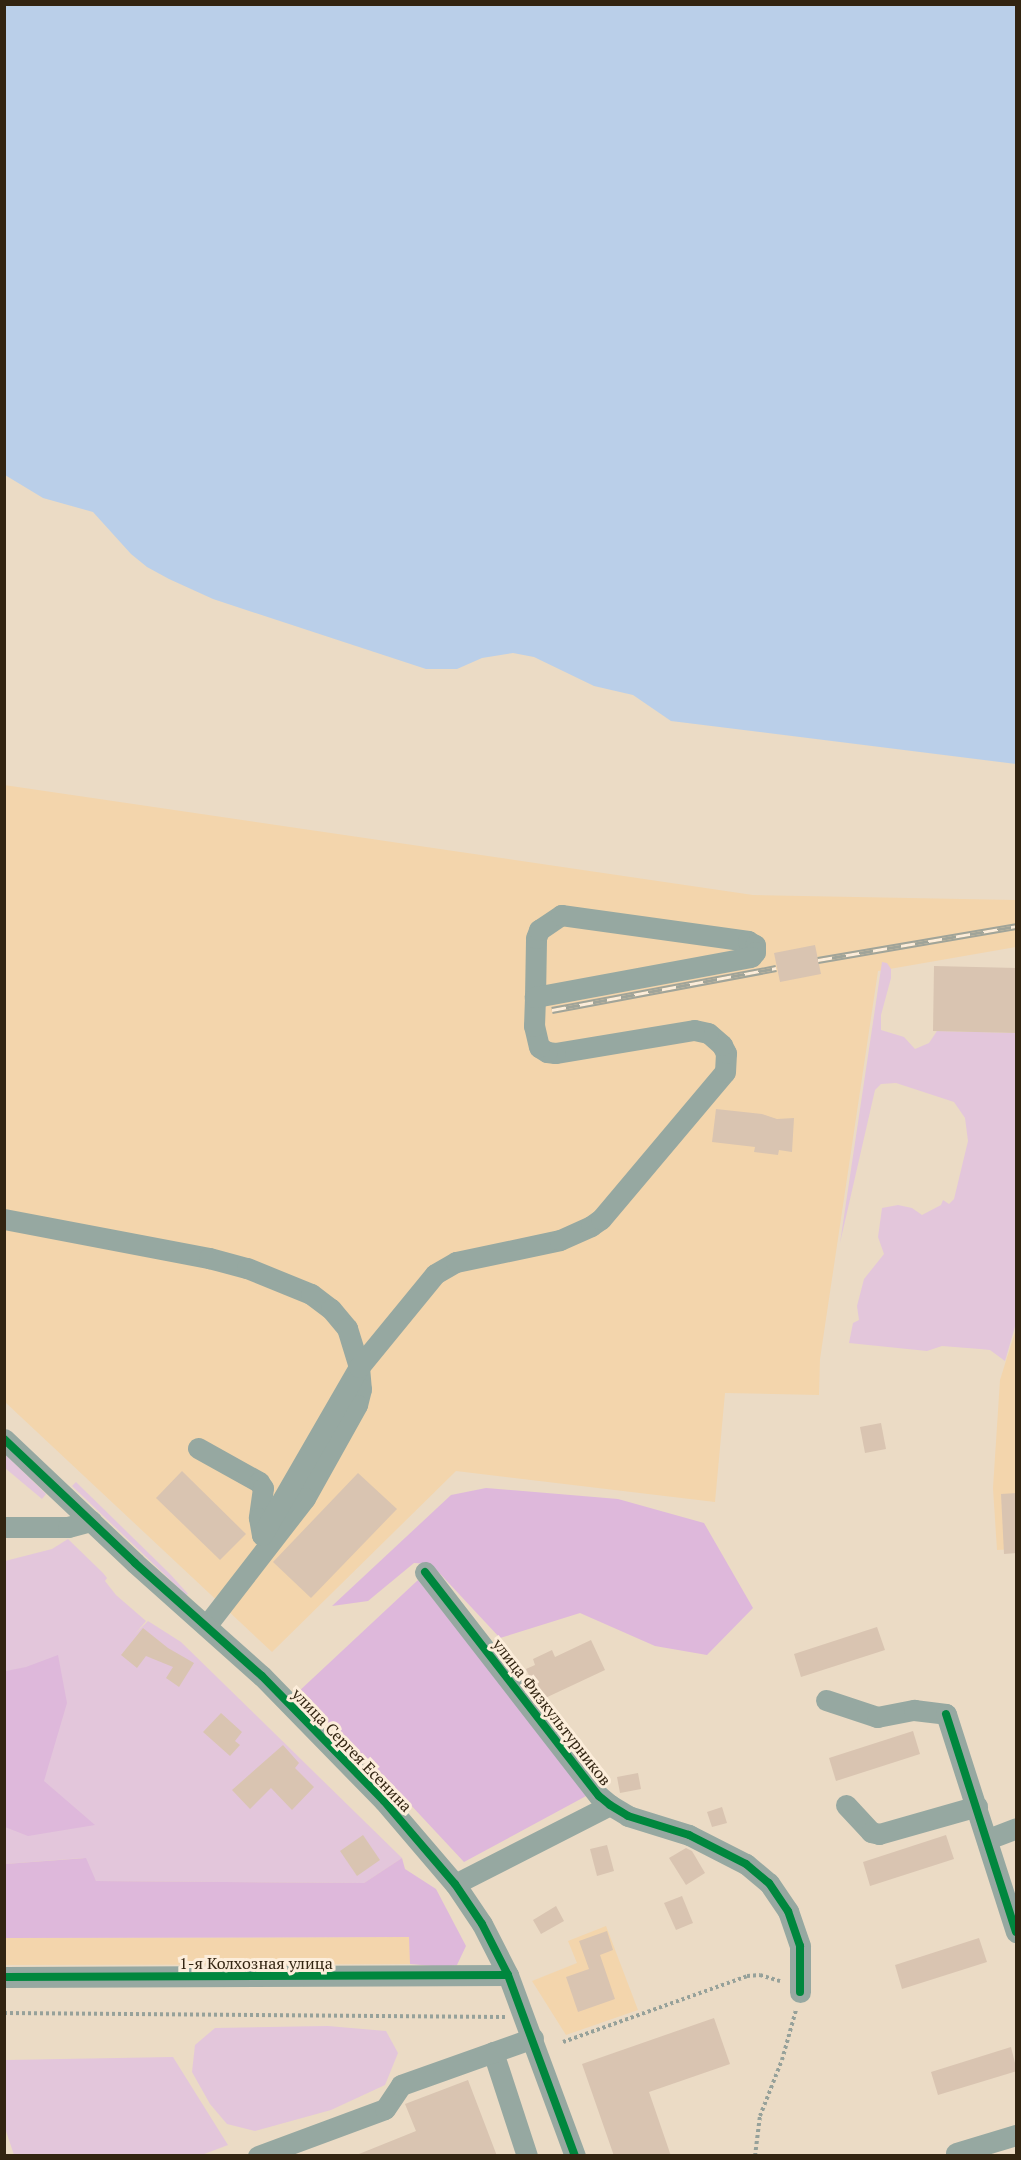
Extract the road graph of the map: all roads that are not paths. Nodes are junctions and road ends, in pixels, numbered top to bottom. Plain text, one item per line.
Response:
1 (535, 997) junction
2 (4, 1219) edge
3 (359, 1367) junction
4 (4, 1439) edge
5 (198, 1448) dead end
6 (91, 1521) junction
7 (4, 1527) edge
8 (265, 1540) junction
9 (424, 1572) dead end
10 (207, 1625) junction
11 (826, 1700) dead end
12 (610, 1805) junction
13 (846, 1805) dead end
14 (977, 1806) junction
15 (1017, 1828) edge
16 (988, 1839) junction
17 (455, 1884) junction
18 (1017, 1932) edge
19 (508, 1975) junction
20 (4, 1977) edge
21 (800, 1992) road end
22 (533, 2038) junction
23 (493, 2052) junction
24 (1017, 2135) edge
25 (956, 2153) dead end
26 (258, 2156) edge
27 (527, 2156) edge
28 (575, 2156) edge

1 - 1 street
1 - 3 street
2 - 3 street
3 - 8 street
4 - 6 street, улица Сергея Есенина
5 - 8 street
6 - 7 street
6 - 10 street, улица Сергея Есенина
8 - 10 street
9 - 12 street, улица Физкультурников
10 - 17 street, улица Сергея Есенина
11 - 14 street
12 - 17 street
12 - 21 street, улица Физкультурников
13 - 14 street
14 - 16 street
15 - 16 street
16 - 18 street
17 - 19 street, улица Сергея Есенина
19 - 20 street, 1-я Колхозная улица
19 - 22 street, улица Сергея Есенина
22 - 23 street
22 - 28 street, улица Сергея Есенина
23 - 26 street
23 - 27 street
24 - 25 street

